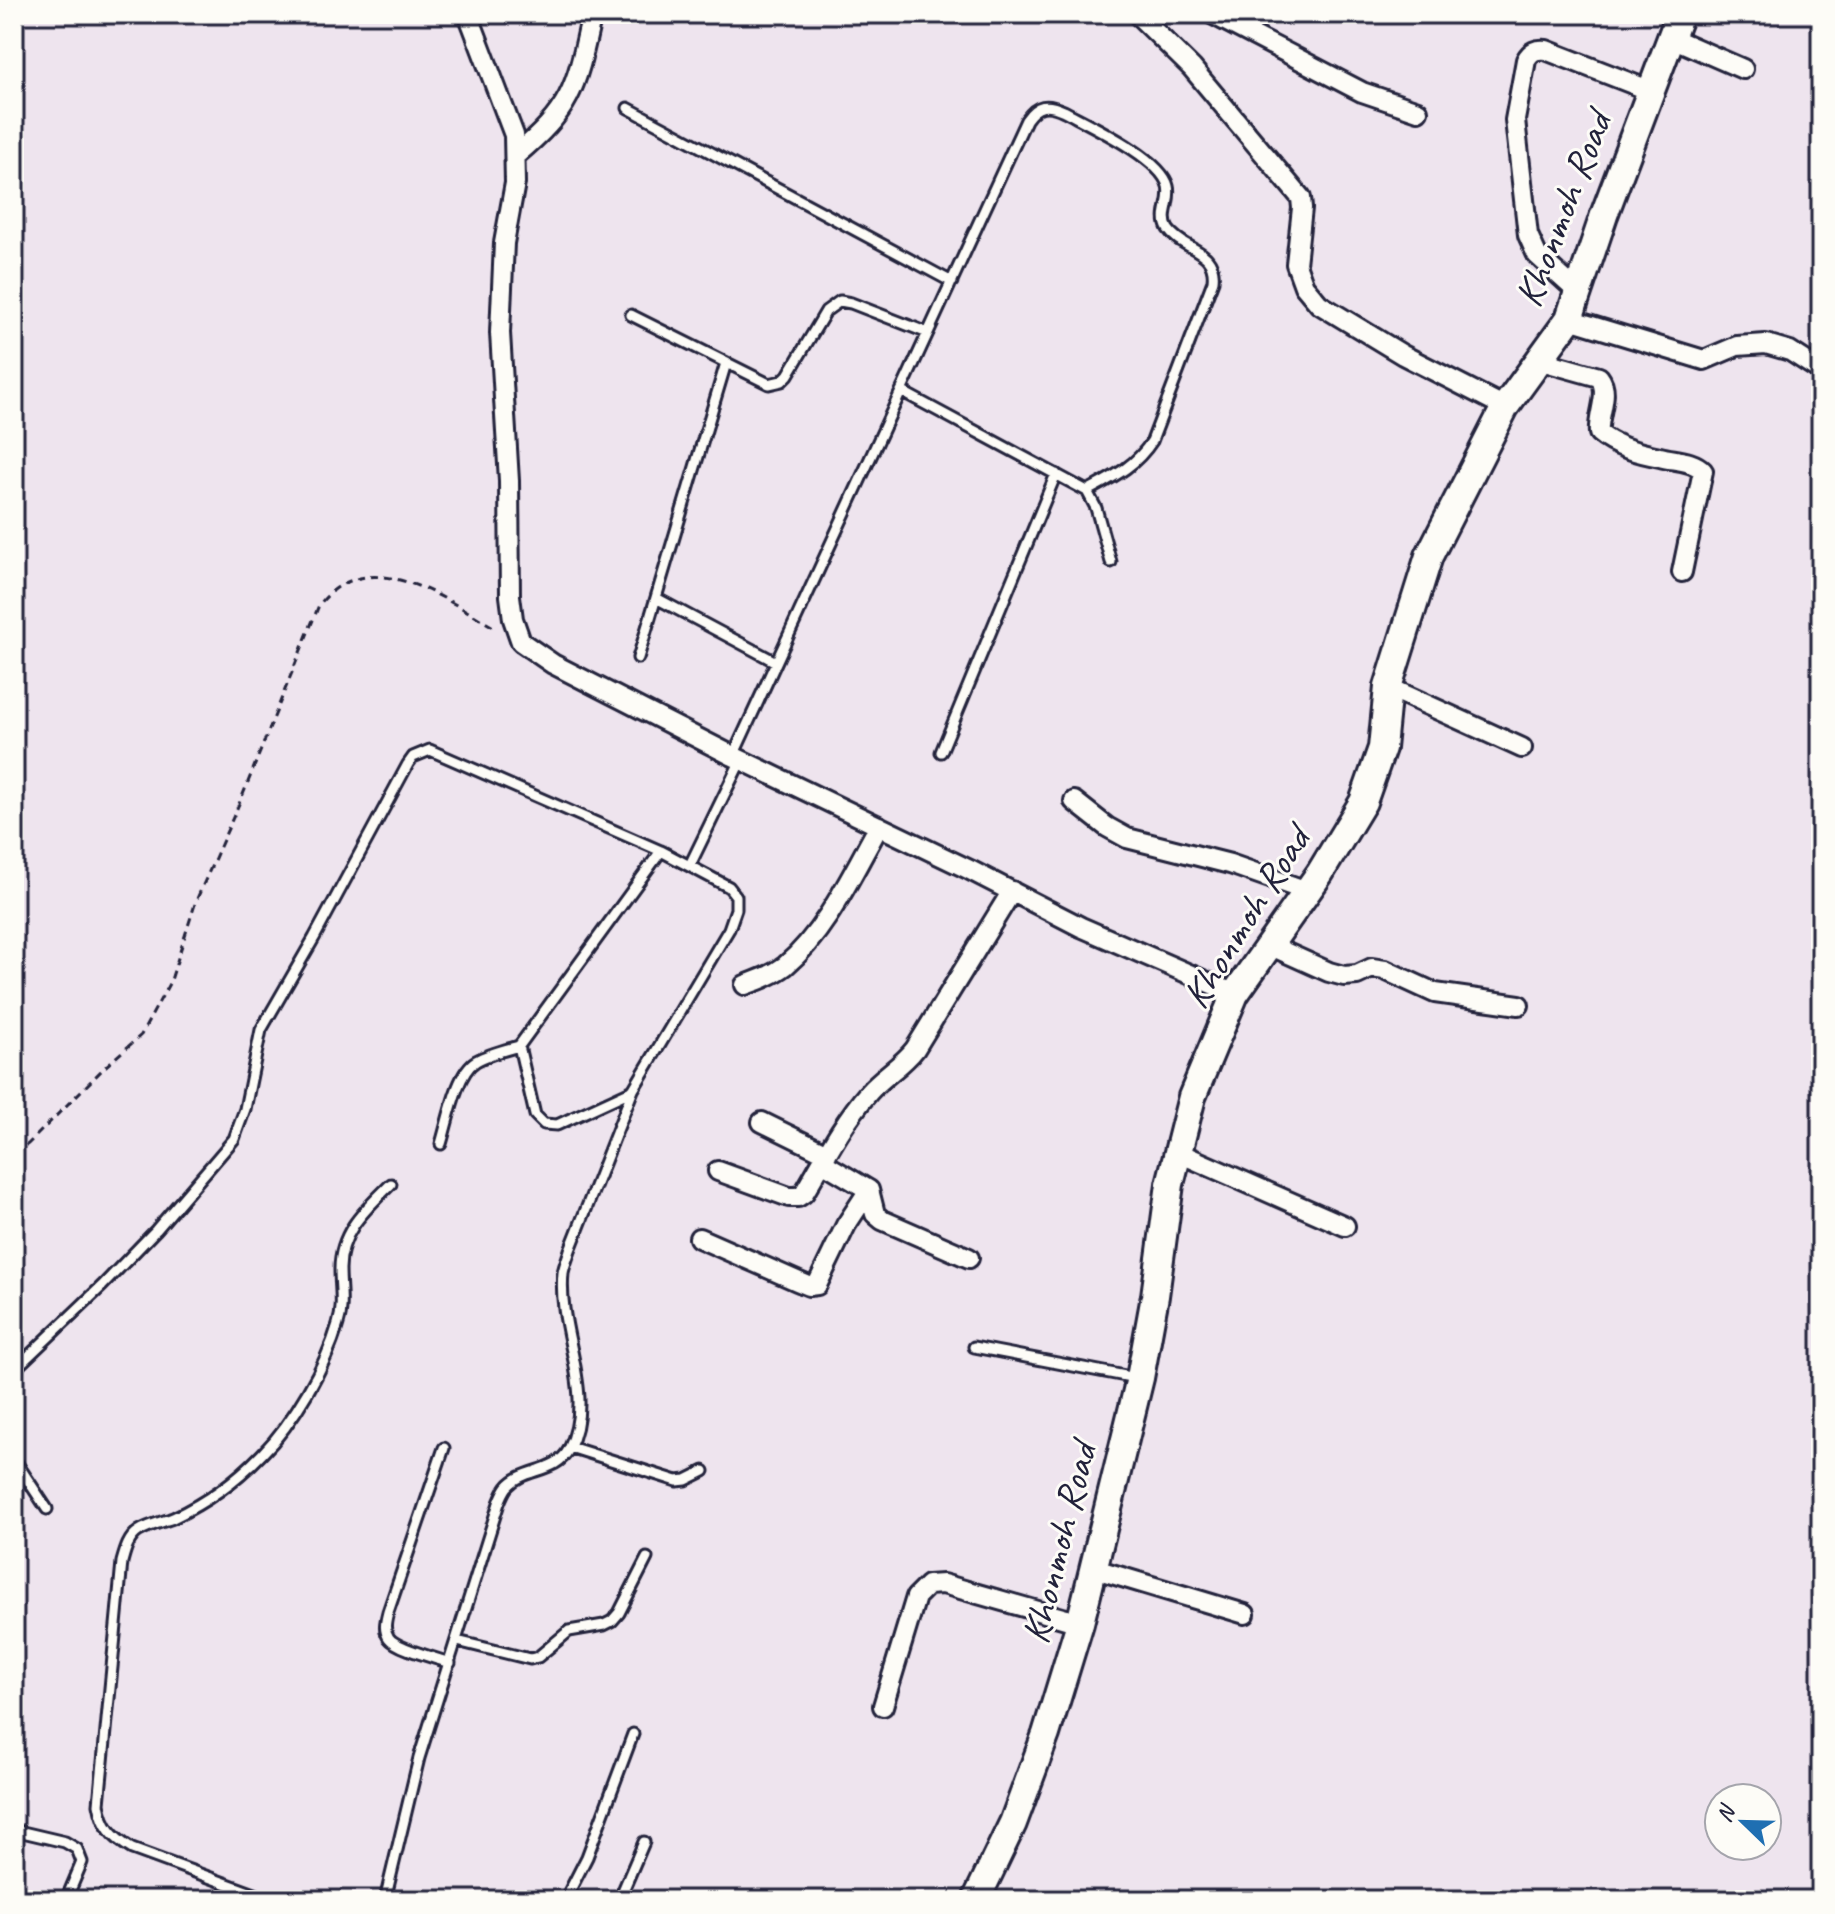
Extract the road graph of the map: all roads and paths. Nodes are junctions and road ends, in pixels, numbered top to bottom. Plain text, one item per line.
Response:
1 (468, 14) edge
2 (592, 14) edge
3 (1137, 14) edge
4 (1212, 14) edge
5 (1676, 26) edge
6 (1743, 69) dead end
7 (1651, 91) junction
8 (628, 108) dead end
9 (1418, 111) dead end
10 (515, 156) junction
11 (952, 282) junction
12 (1579, 293) junction
13 (631, 315) dead end
14 (1569, 319) junction
15 (928, 333) junction
16 (1538, 360) junction
17 (726, 363) junction
18 (1821, 371) edge
19 (901, 391) junction
20 (1505, 407) junction
21 (1056, 474) junction
22 (1087, 491) junction
23 (1111, 562) dead end
24 (1682, 572) dead end
25 (656, 598) junction
26 (521, 642) junction
27 (638, 658) dead end
28 (776, 662) junction
29 (1388, 687) junction
30 (1522, 748) dead end
31 (941, 752) dead end
32 (737, 758) junction
33 (1074, 801) dead end
34 (879, 826) junction
35 (661, 851) junction
36 (690, 865) junction
37 (1012, 891) junction
38 (1307, 891) junction
39 (1269, 945) junction
40 (745, 985) dead end
41 (1235, 994) junction
42 (1519, 1005) dead end
43 (519, 1046) junction
44 (633, 1090) junction
45 (762, 1122) dead end
46 (441, 1144) dead end
47 (1177, 1152) junction
48 (14, 1153) edge
49 (825, 1158) junction
50 (718, 1171) dead end
51 (391, 1184) dead end
52 (869, 1190) junction
53 (1345, 1226) dead end
54 (699, 1238) dead end
55 (969, 1258) dead end
56 (974, 1347) dead end
57 (14, 1370) edge
58 (1140, 1378) junction
59 (570, 1447) junction
60 (444, 1448) dead end
61 (14, 1459) edge
62 (704, 1471) dead end
63 (47, 1509) dead end
64 (647, 1558) dead end
65 (1092, 1568) junction
66 (1245, 1614) dead end
67 (1080, 1623) junction
68 (457, 1641) junction
69 (450, 1663) junction
70 (883, 1706) dead end
71 (633, 1734) dead end
72 (14, 1830) edge
73 (644, 1842) dead end
74 (66, 1900) edge
75 (271, 1900) edge
76 (385, 1900) edge
77 (565, 1900) edge
78 (619, 1900) edge
79 (976, 1900) edge

1 - 10 street
2 - 10 street
3 - 20 street
4 - 9 street
5 - 6 street
5 - 7 main road, Khonmoh Road
7 - 12 main road, Khonmoh Road
7 - 12 street
8 - 11 lane
10 - 26 street
11 - 15 lane
11 - 22 lane
12 - 14 main road, Khonmoh Road
13 - 17 lane
14 - 16 main road, Khonmoh Road
14 - 18 street
15 - 17 lane
15 - 19 lane
16 - 20 main road, Khonmoh Road
16 - 24 street
17 - 25 lane
19 - 21 lane
19 - 28 lane
20 - 29 main road, Khonmoh Road
21 - 22 lane
21 - 31 lane
22 - 23 lane
25 - 27 lane
25 - 28 lane
26 - 32 street
26 - 48 path
28 - 32 lane
29 - 30 street
29 - 38 main road, Khonmoh Road
32 - 34 street
32 - 36 lane
33 - 38 street
34 - 37 street
34 - 40 street
35 - 36 lane
35 - 43 lane
35 - 57 lane
36 - 44 lane
37 - 41 street
37 - 49 street
38 - 39 main road, Khonmoh Road
39 - 41 main road, Khonmoh Road
39 - 42 street
41 - 47 main road, Khonmoh Road
43 - 44 lane
43 - 46 lane
44 - 59 lane
45 - 49 street
47 - 53 street
47 - 58 main road, Khonmoh Road
49 - 50 street
49 - 52 street
51 - 75 lane
52 - 54 street
52 - 55 street
56 - 58 lane
58 - 65 main road, Khonmoh Road
59 - 62 lane
59 - 68 lane
60 - 69 lane
61 - 63 lane
64 - 68 lane
65 - 66 street
65 - 67 main road, Khonmoh Road
67 - 70 street
67 - 79 main road, Khonmoh Road
68 - 69 lane
69 - 76 lane
71 - 77 lane
72 - 74 lane
73 - 78 lane

